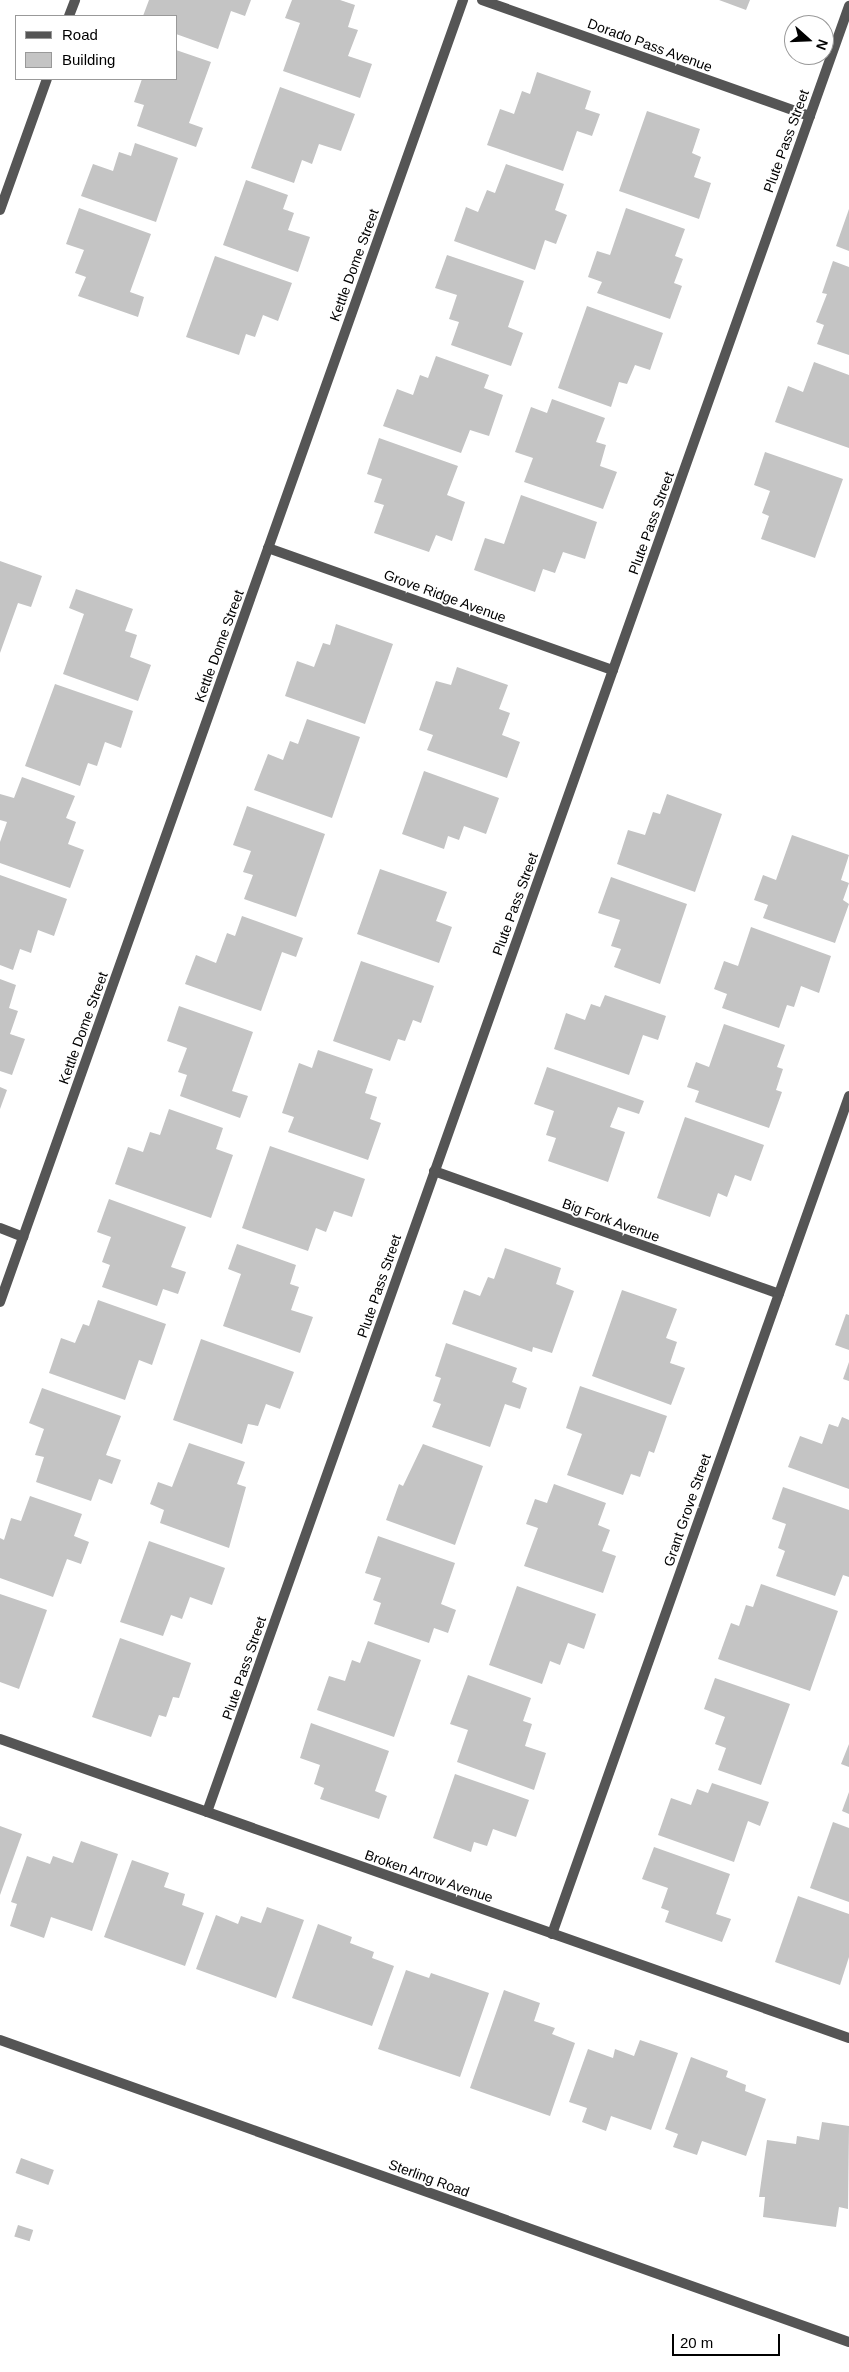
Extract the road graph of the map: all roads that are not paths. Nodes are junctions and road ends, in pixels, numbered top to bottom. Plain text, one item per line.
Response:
1 (75, 0) edge
2 (463, 0) edge
3 (482, 0) edge
4 (849, 6) edge
5 (69, 15) edge
6 (47, 80) edge
7 (810, 116) junction
8 (0, 210) edge
9 (268, 548) junction
10 (613, 670) junction
11 (849, 1096) edge
12 (434, 1171) junction
13 (0, 1228) edge
14 (23, 1237) junction
15 (778, 1294) junction
16 (0, 1302) edge
17 (0, 1739) edge
18 (207, 1812) junction
19 (552, 1934) junction
20 (849, 2038) edge
21 (0, 2040) edge
22 (849, 2342) edge

1 - 5 street
2 - 9 street, Kettle Dome Street
3 - 7 street, Dorado Pass Avenue
4 - 7 street, Plute Pass Street
6 - 8 street
7 - 10 street, Plute Pass Street
9 - 10 street, Grove Ridge Avenue
9 - 14 street, Kettle Dome Street
10 - 12 street, Plute Pass Street
11 - 15 street, Grant Grove Street
12 - 15 street, Big Fork Avenue
12 - 18 street, Plute Pass Street
13 - 14 street
14 - 16 street, Kettle Dome Street
15 - 19 street, Grant Grove Street
17 - 18 street, Broken Arrow Avenue
18 - 19 street, Broken Arrow Avenue
19 - 20 street, Broken Arrow Avenue
21 - 22 street, Sterling Road

